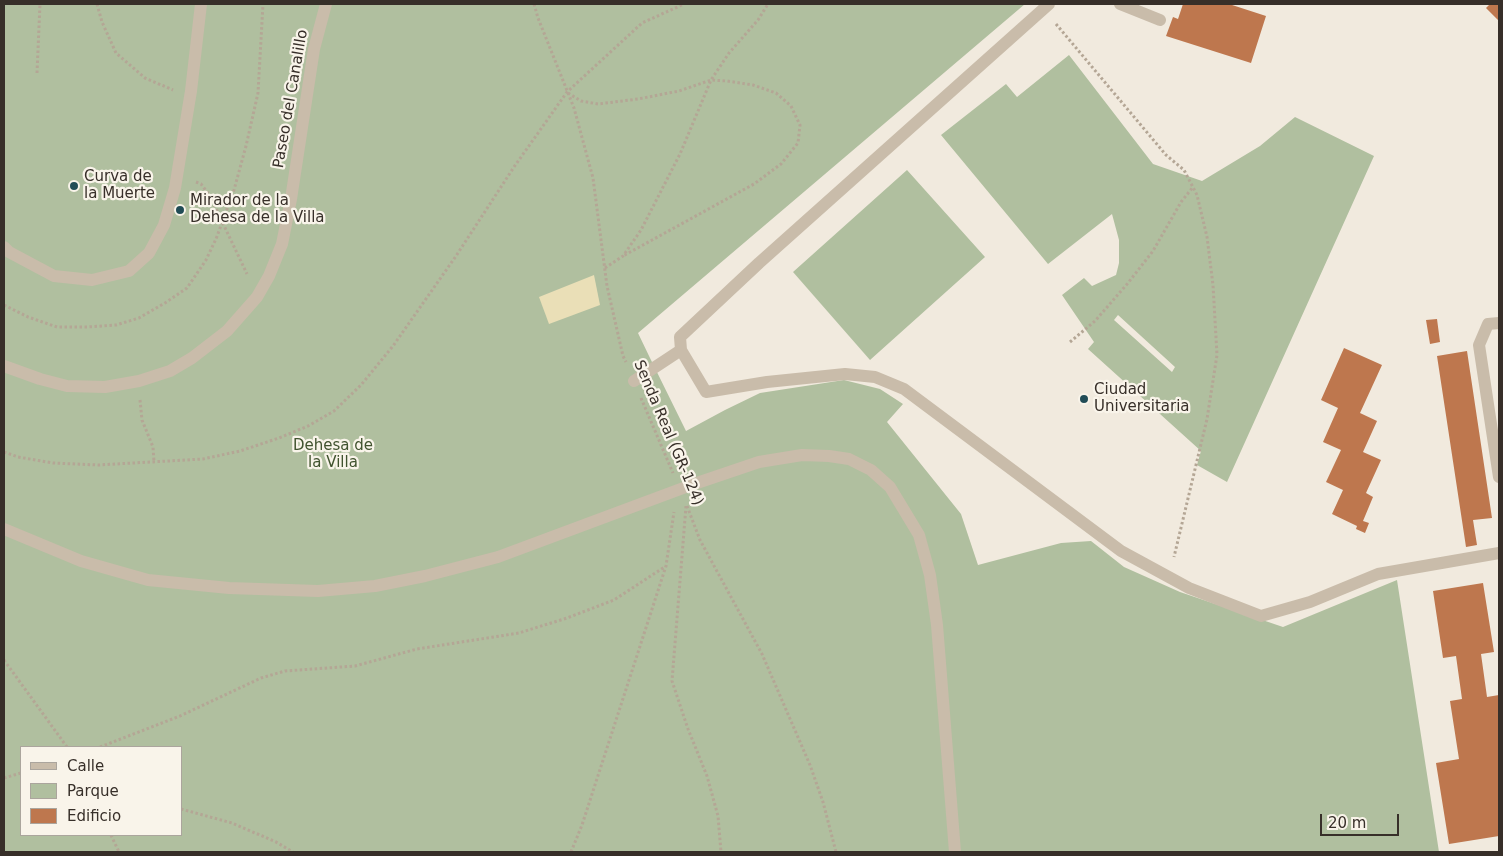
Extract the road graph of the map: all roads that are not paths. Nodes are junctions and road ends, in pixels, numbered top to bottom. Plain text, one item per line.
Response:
1 (201, 4) edge
2 (326, 4) edge
3 (1120, 4) edge
4 (1046, 6) edge
5 (1160, 20) dead end
6 (4, 247) edge
7 (1499, 322) edge
8 (680, 350) junction
9 (4, 366) edge
10 (634, 381) road end
11 (1499, 477) edge
12 (4, 529) edge
13 (1499, 553) edge
14 (955, 852) edge

1 - 6 street
2 - 9 street, Paseo del Canalillo
3 - 5 street
4 - 8 street
7 - 11 street
8 - 10 street
8 - 13 street
12 - 14 street

